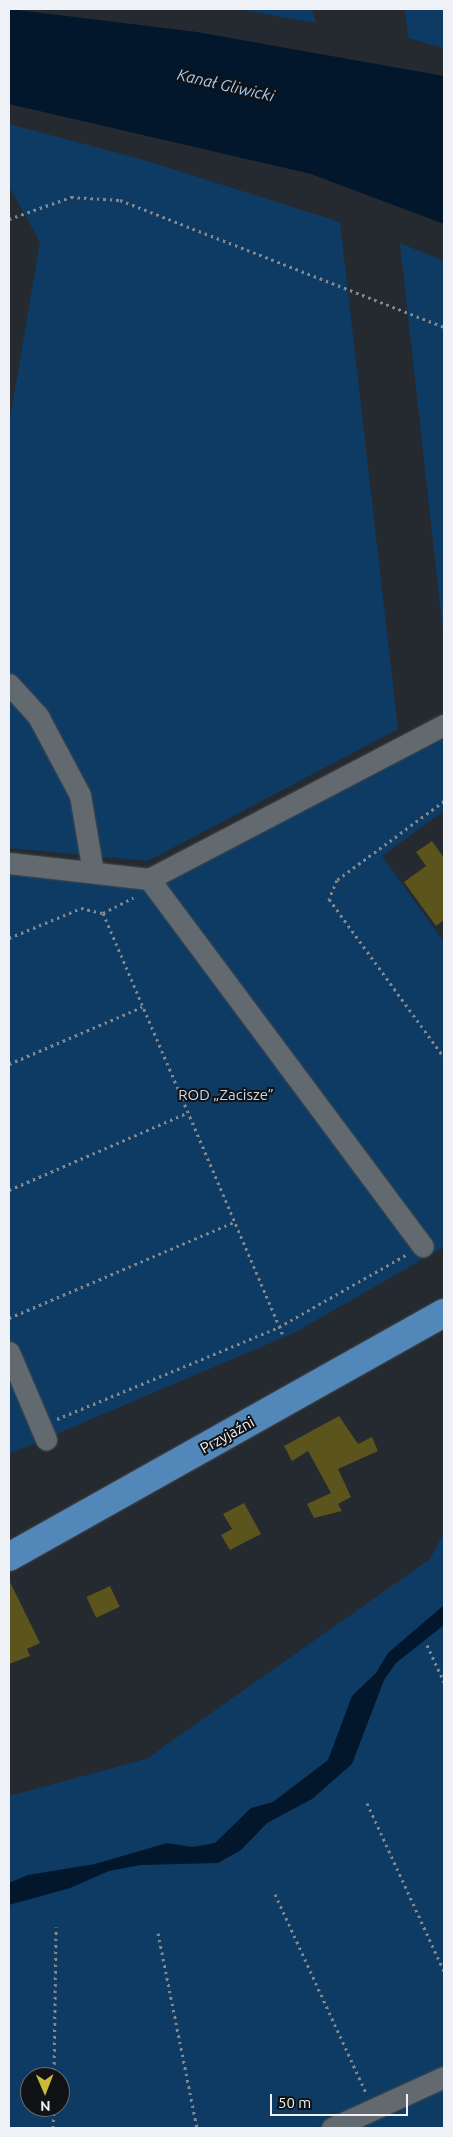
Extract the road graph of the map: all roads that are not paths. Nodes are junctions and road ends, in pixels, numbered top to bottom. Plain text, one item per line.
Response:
1 (9, 684) edge
2 (444, 725) edge
3 (9, 863) edge
4 (93, 872) junction
5 (152, 883) junction
6 (423, 1246) road end
7 (444, 1313) edge
8 (9, 1352) edge
9 (43, 1432) road end
10 (9, 1557) edge
11 (444, 2078) edge
12 (332, 2128) edge

1 - 4 lane
2 - 5 lane
3 - 4 lane
4 - 5 lane
5 - 6 lane
7 - 10 main road, Przyjaźni
8 - 9 lane
11 - 12 lane

